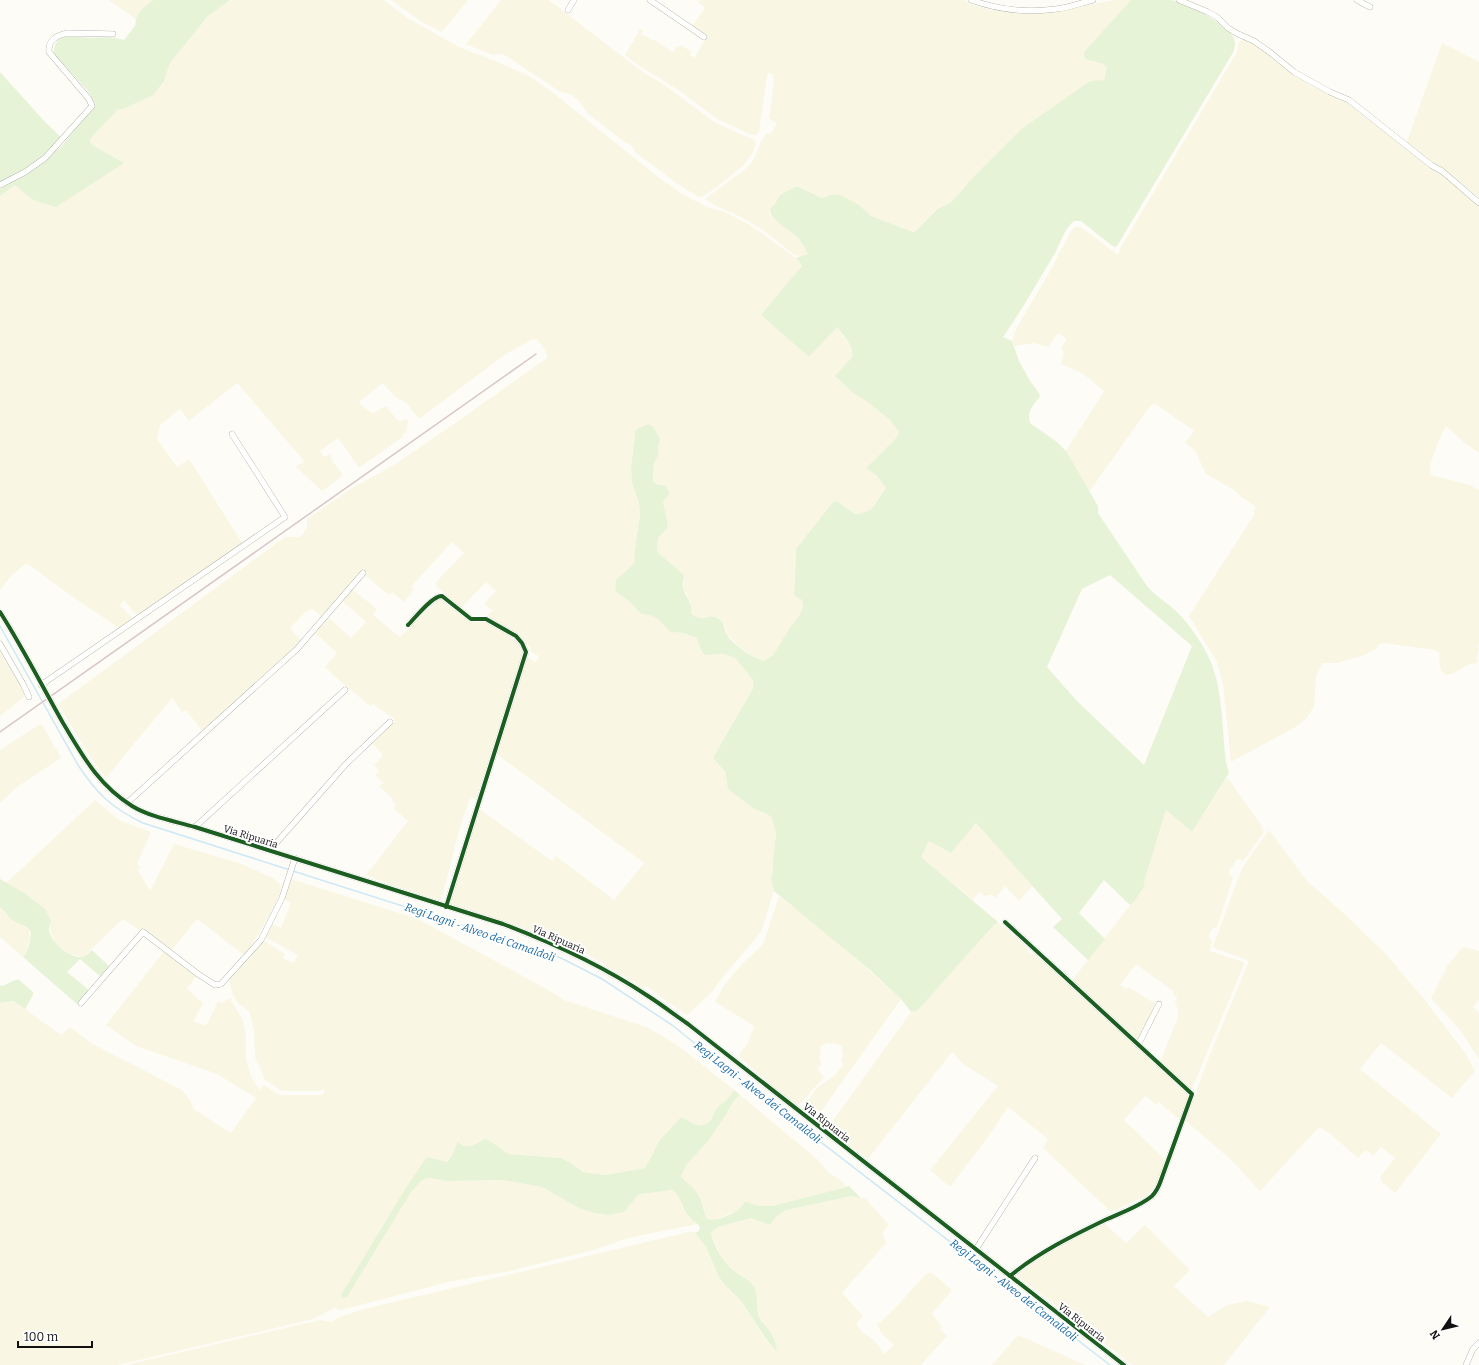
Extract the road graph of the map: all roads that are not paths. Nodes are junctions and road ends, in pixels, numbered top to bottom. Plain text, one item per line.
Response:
1 (574, 0) edge
2 (650, 0) edge
3 (971, 0) edge
4 (1093, 0) edge
5 (1179, 0) edge
6 (1357, 0) edge
7 (1370, 6) dead end
8 (568, 10) dead end
9 (113, 34) dead end
10 (704, 37) dead end
11 (0, 185) edge
12 (1479, 203) edge
13 (232, 434) dead end
14 (363, 573) dead end
15 (0, 612) edge
16 (408, 625) dead end
17 (0, 644) edge
18 (41, 685) junction
19 (345, 690) dead end
20 (29, 697) dead end
21 (390, 722) dead end
22 (127, 803) junction
23 (195, 827) junction
24 (270, 850) junction
25 (295, 860) junction
26 (446, 907) junction
27 (1005, 922) dead end
28 (81, 1003) dead end
29 (1159, 1004) dead end
30 (1138, 1045) junction
31 (1035, 1158) dead end
32 (976, 1249) junction
33 (1010, 1276) junction
34 (1479, 1343) edge
35 (1124, 1365) edge
36 (1466, 1365) edge

1 - 8 street
2 - 10 street
3 - 4 street
5 - 12 street
6 - 7 street
9 - 11 street
13 - 18 street
14 - 22 street
15 - 18 street, Via Ripuaria
16 - 26 street
17 - 20 street
18 - 22 street, Via Ripuaria
19 - 23 street
21 - 24 street
22 - 23 street, Via Ripuaria
23 - 24 street, Via Ripuaria
24 - 25 street, Via Ripuaria
25 - 26 street, Via Ripuaria
25 - 28 street
26 - 32 street, Via Ripuaria
27 - 30 street
29 - 30 street
30 - 33 street
31 - 32 street
32 - 33 street, Via Ripuaria
33 - 35 street, Via Ripuaria
34 - 36 street

